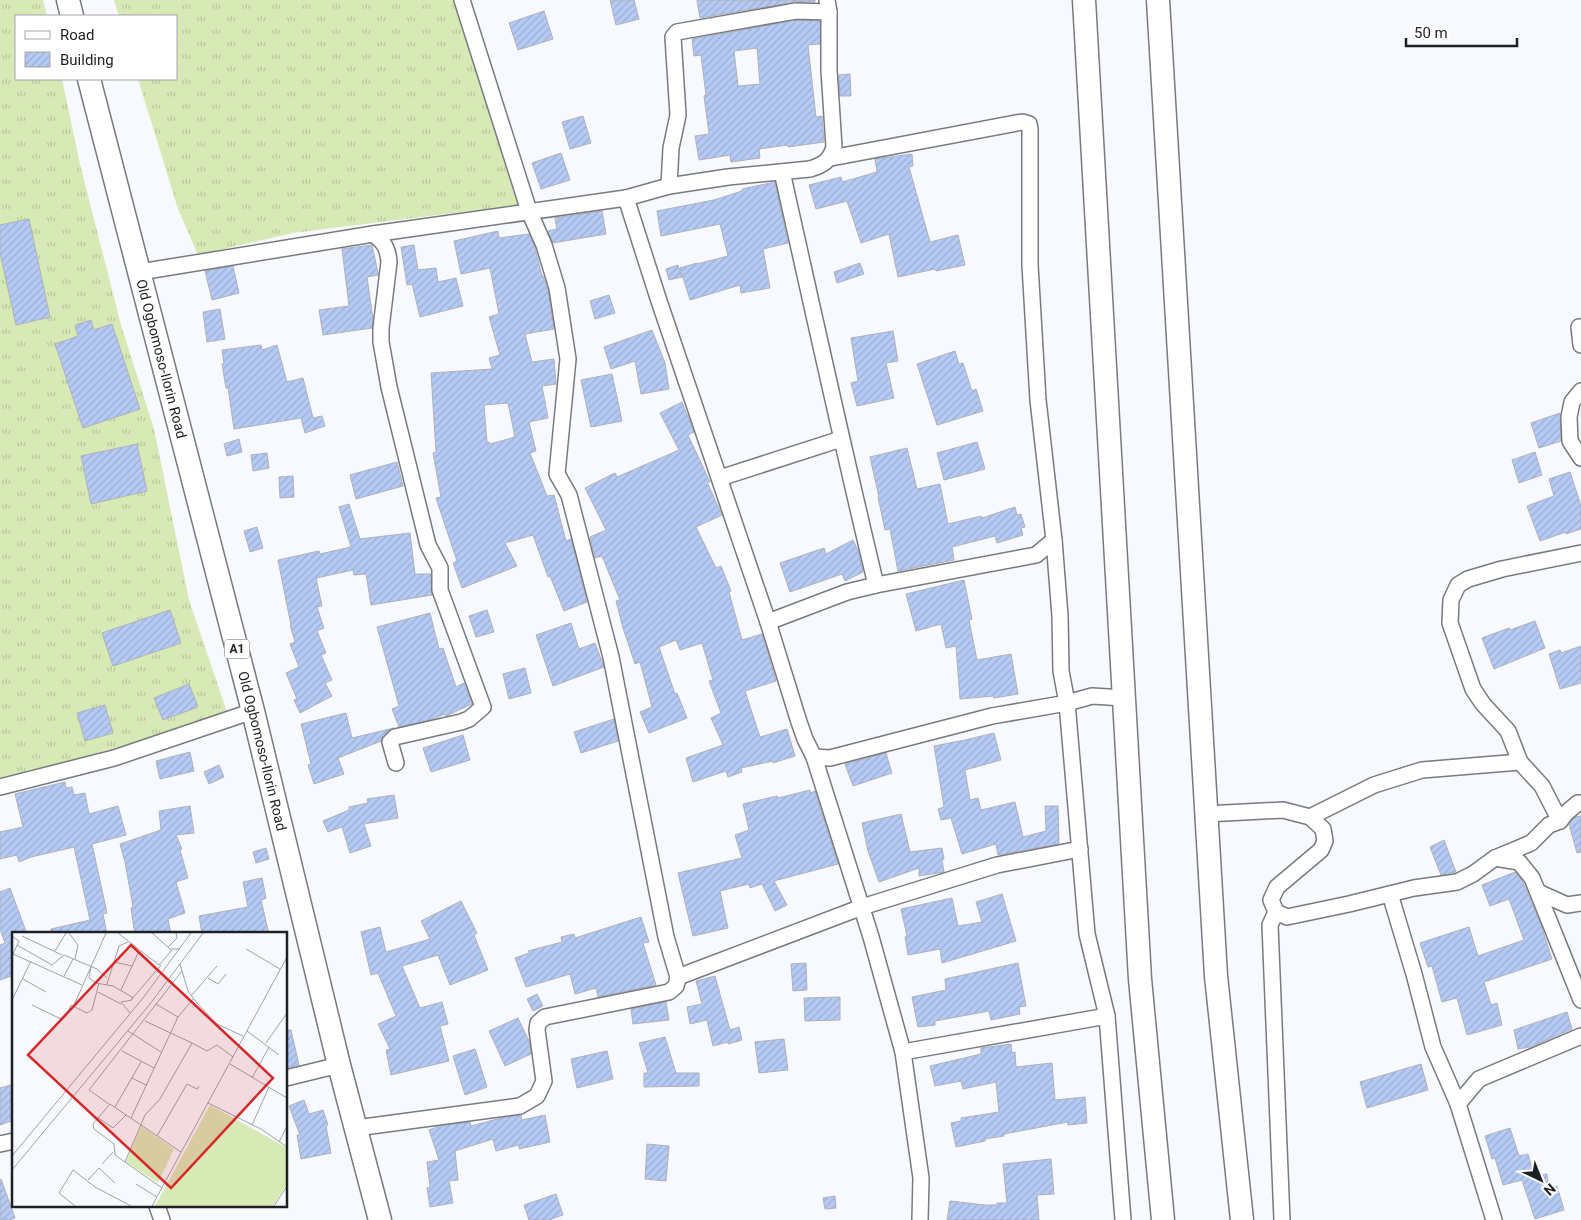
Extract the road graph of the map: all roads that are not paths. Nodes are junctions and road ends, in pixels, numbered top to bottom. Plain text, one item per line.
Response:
1 (68, 0) edge
2 (462, 0) edge
3 (1084, 0) edge
4 (1158, 0) edge
5 (828, 6) edge
6 (72, 15) edge
7 (89, 80) edge
8 (831, 158) junction
9 (782, 172) junction
10 (669, 186) junction
11 (626, 198) junction
12 (529, 211) junction
13 (373, 234) junction
14 (140, 272) junction
15 (1579, 327) dead end
16 (1581, 345) edge
17 (1578, 397) edge
18 (841, 440) junction
19 (1581, 458) edge
20 (720, 478) junction
21 (1054, 540) junction
22 (1581, 552) edge
23 (1036, 555) junction
24 (1056, 568) junction
25 (876, 585) junction
26 (768, 622) junction
27 (1124, 698) junction
28 (1067, 703) junction
29 (253, 711) junction
30 (814, 757) junction
31 (1520, 762) junction
32 (396, 763) dead end
33 (0, 787) edge
34 (1581, 803) edge
35 (1206, 814) junction
36 (1310, 817) junction
37 (1560, 821) junction
38 (1080, 849) junction
39 (1495, 858) junction
40 (1538, 892) junction
41 (1390, 894) junction
42 (1581, 903) edge
43 (862, 907) junction
44 (1276, 912) junction
45 (678, 977) junction
46 (1581, 1000) edge
47 (1107, 1016) junction
48 (1581, 1036) edge
49 (904, 1052) junction
50 (339, 1065) junction
51 (288, 1078) edge
52 (1458, 1104) junction
53 (356, 1128) junction
54 (158, 1208) edge
55 (162, 1220) edge
56 (380, 1220) edge
57 (920, 1220) edge
58 (1123, 1220) edge
59 (1163, 1220) edge
60 (1242, 1220) edge
61 (1282, 1220) edge
62 (1494, 1220) edge

1 - 6 highway
2 - 12 street
3 - 27 highway
4 - 35 highway
5 - 8 street
5 - 10 street
7 - 14 highway, Old Ogbomoso-Ilorin Road / A1
8 - 9 street
8 - 21 street
9 - 10 street
9 - 18 street
10 - 11 street
11 - 12 street
11 - 20 street
12 - 13 street
12 - 45 street
13 - 14 street
13 - 32 street
14 - 29 highway, Old Ogbomoso-Ilorin Road / A1
15 - 16 street
17 - 19 street
18 - 20 street
18 - 25 street
20 - 26 street
21 - 23 street
21 - 24 street
22 - 31 street
23 - 24 street
23 - 25 street
24 - 28 street
25 - 26 street
26 - 30 street
27 - 28 street
27 - 59 highway
28 - 30 street
28 - 38 street
29 - 33 street
29 - 50 highway, Old Ogbomoso-Ilorin Road / A1
30 - 43 street
31 - 36 street
31 - 37 street
34 - 37 street
35 - 36 street
35 - 60 highway
36 - 44 street
37 - 39 street
38 - 43 street
38 - 47 street
39 - 40 street
39 - 41 street
40 - 42 street
40 - 46 street
41 - 44 street
41 - 52 street
43 - 45 street
43 - 49 street
44 - 61 street
45 - 53 street
47 - 49 street
47 - 58 street
48 - 52 street
49 - 57 street
50 - 51 street
50 - 53 highway, Old Ogbomoso-Ilorin Road / A1
52 - 62 street
53 - 56 highway, Old Ogbomoso-Ilorin Road / A1
54 - 55 street

